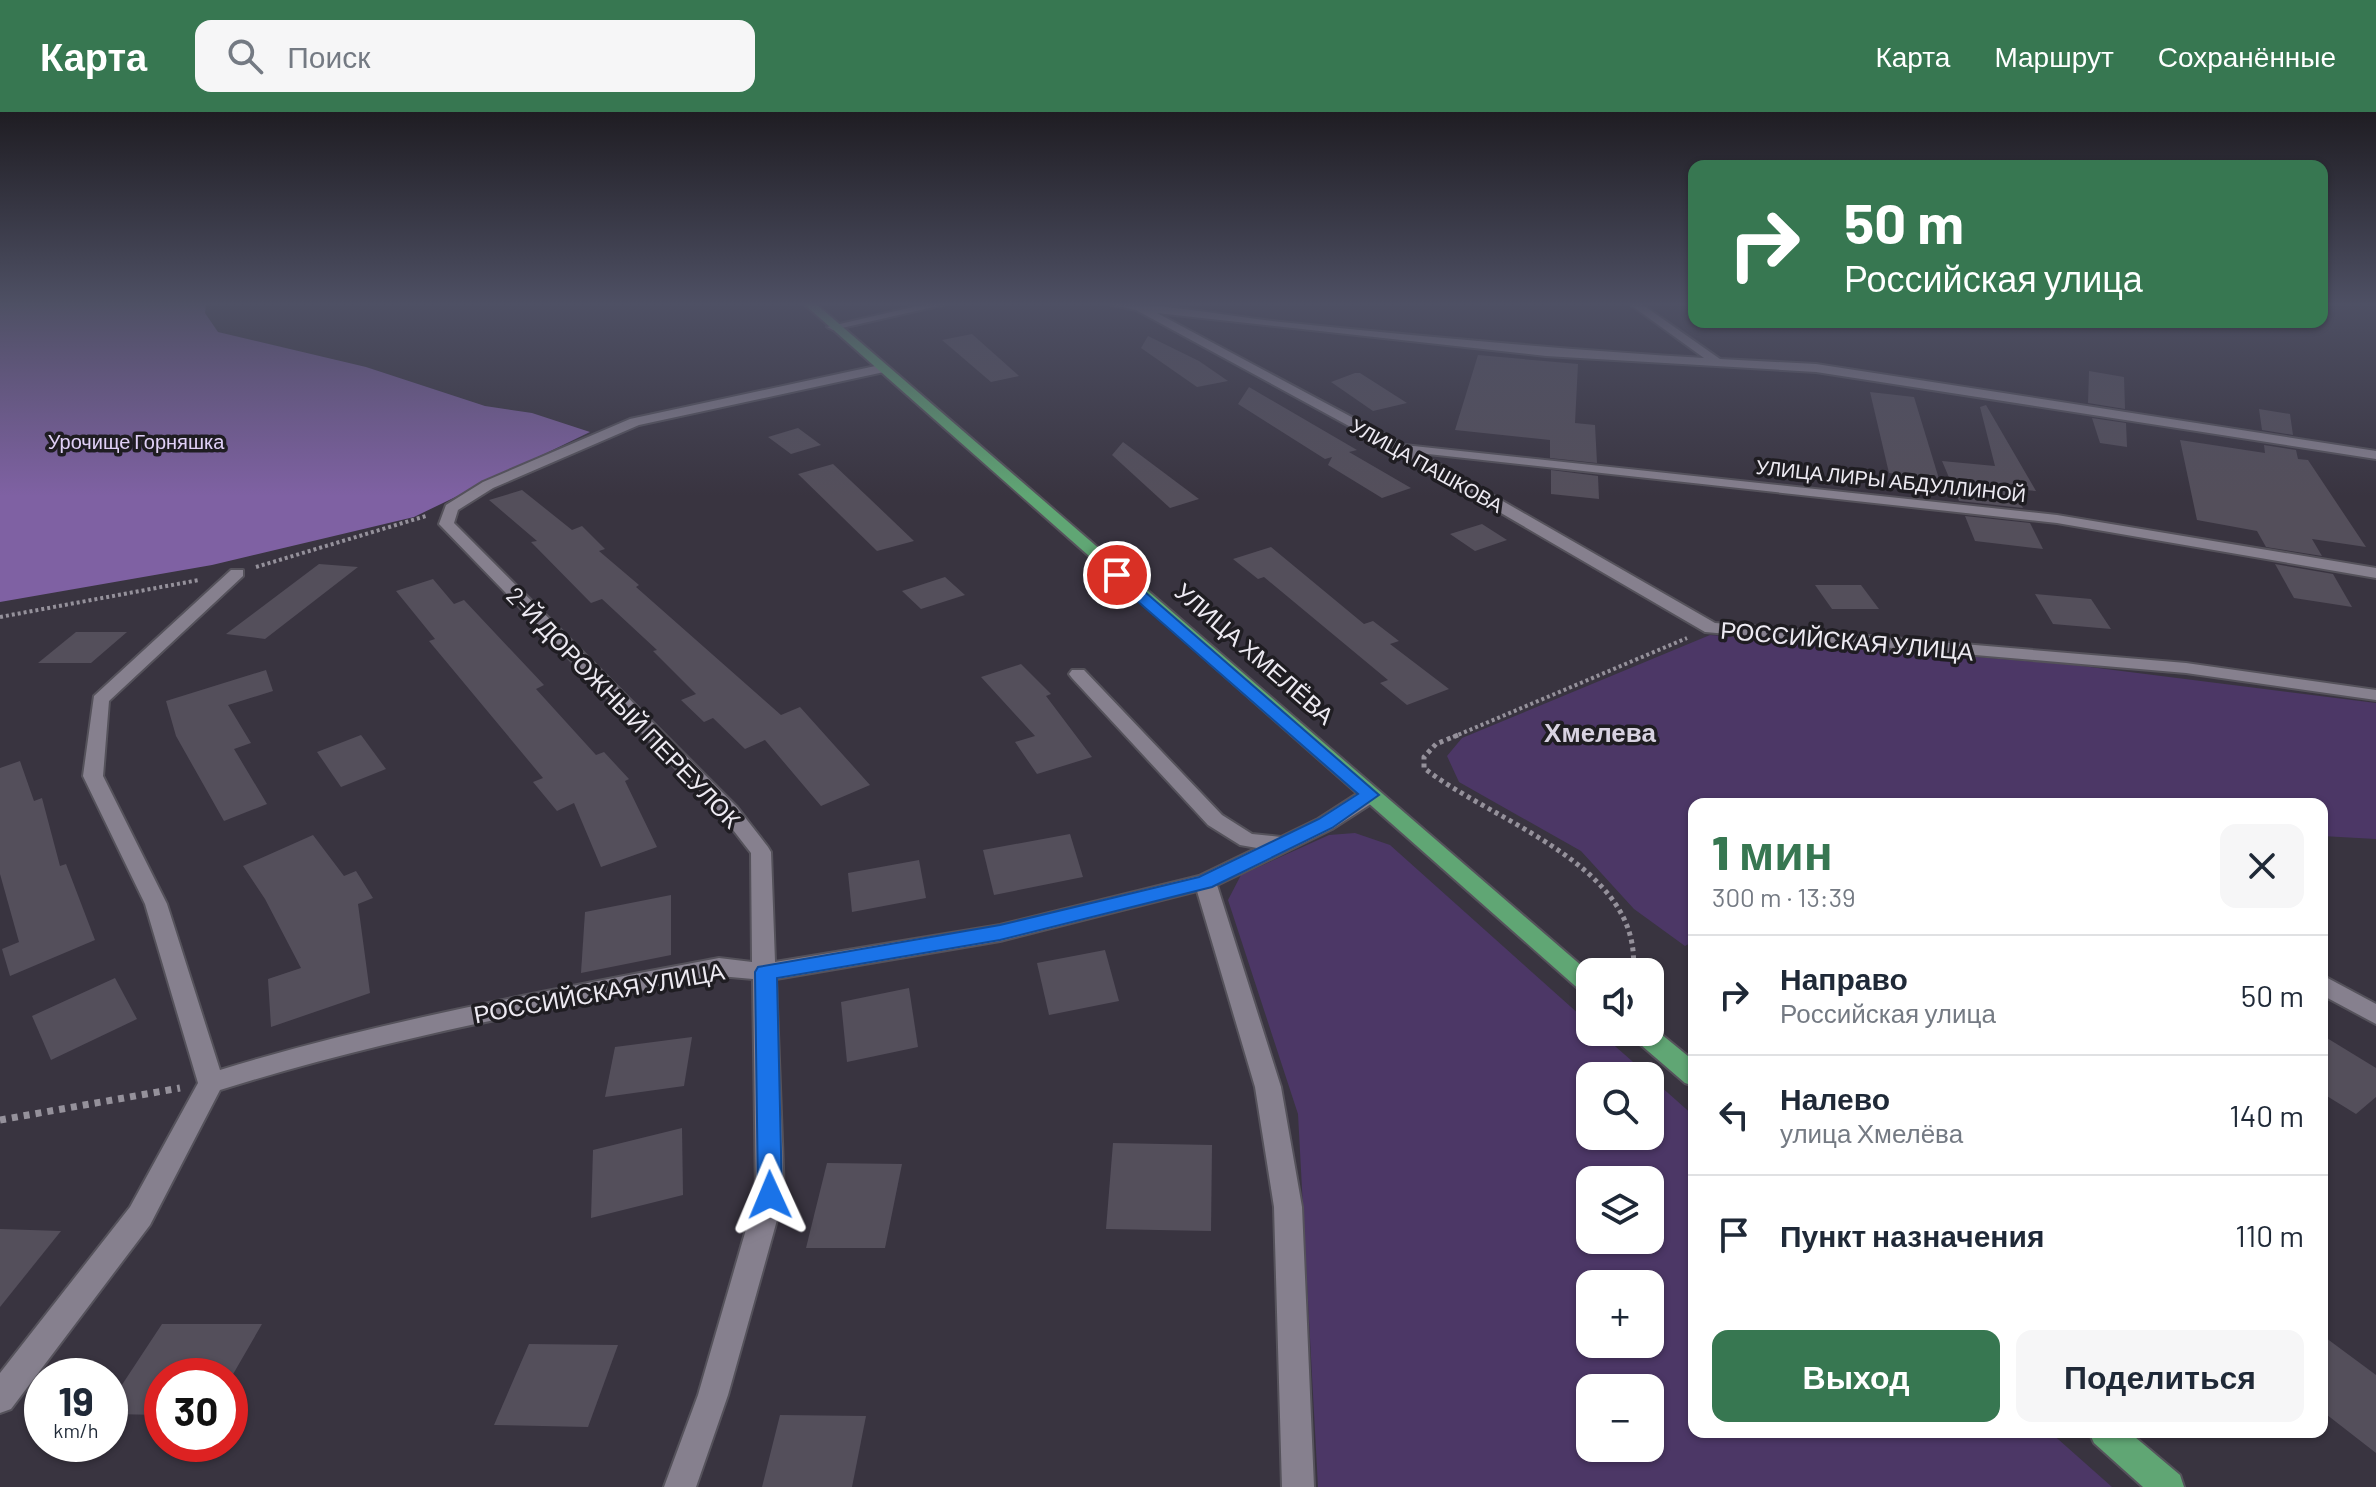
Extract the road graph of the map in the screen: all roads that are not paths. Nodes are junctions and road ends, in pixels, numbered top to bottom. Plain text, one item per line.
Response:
1 (1250, 367) edge
2 (1805, 367) edge
3 (880, 369) joint
4 (1398, 447) junction
5 (2376, 455) edge
6 (237, 573) road end
7 (2376, 573) edge
8 (1711, 628) joint
9 (1078, 674) dead end
10 (2376, 695) edge
11 (1370, 795) junction
12 (1284, 844) junction
13 (1205, 882) junction
14 (766, 972) junction
15 (1576, 974) edge
16 (2328, 987) edge
17 (2376, 1015) edge
18 (1659, 1046) edge
19 (1688, 1071) edge
20 (211, 1083) junction
21 (0, 1398) edge
22 (2112, 1438) edge
23 (680, 1487) edge
24 (1298, 1487) edge
25 (2168, 1487) edge

1 - 4 street, УЛИЦА ПАШКОВА
2 - 5 street
3 - 11 main road, УЛИЦА ХМЕЛЁВА
3 - 14 street, 2-Й ДОРОЖНЫЙ ПЕРЕУЛОК
4 - 7 street, УЛИЦА ЛИРЫ АБДУЛЛИНОЙ
4 - 8 street, УЛИЦА ПАШКОВА
6 - 20 street
8 - 10 street, РОССИЙСКАЯ УЛИЦА
9 - 12 street
11 - 12 street, РОССИЙСКАЯ УЛИЦА
11 - 15 main road, УЛИЦА ХМЕЛЁВА
12 - 13 street, РОССИЙСКАЯ УЛИЦА
13 - 14 street, РОССИЙСКАЯ УЛИЦА
13 - 24 street
14 - 20 street, РОССИЙСКАЯ УЛИЦА
14 - 23 street, 2-Й ДОРОЖНЫЙ ПЕРЕУЛОК
16 - 17 street
18 - 19 main road
20 - 21 street
22 - 25 main road

